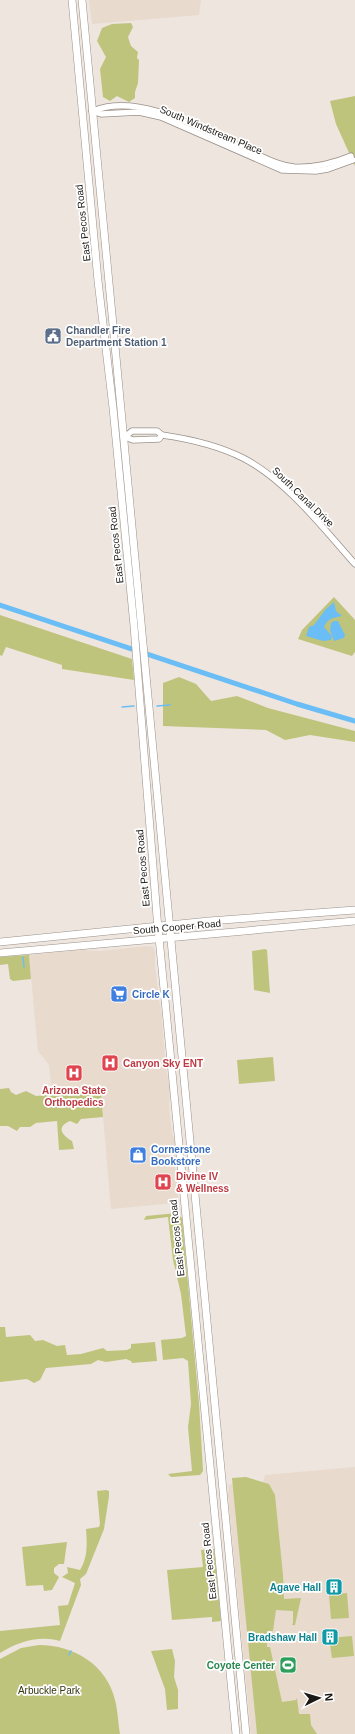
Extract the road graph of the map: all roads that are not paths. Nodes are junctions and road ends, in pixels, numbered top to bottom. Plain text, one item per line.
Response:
1 (72, 0) edge
2 (82, 0) edge
3 (92, 111) junction
4 (82, 112) junction
5 (352, 158) dead end
6 (90, 186) junction
7 (99, 186) junction
8 (108, 280) junction
9 (98, 281) junction
10 (162, 435) junction
11 (124, 437) junction
12 (116, 438) junction
13 (355, 564) edge
14 (355, 910) edge
15 (355, 921) edge
16 (171, 925) junction
17 (158, 926) junction
18 (172, 938) junction
19 (159, 939) junction
20 (0, 942) edge
21 (0, 953) edge
22 (236, 1623) junction
23 (225, 1624) junction
24 (236, 1734) edge
25 (246, 1734) edge

1 - 4 main road, East Pecos Road
2 - 3 main road, East Pecos Road
3 - 4 main road
3 - 5 street, South Windstream Place
3 - 7 main road, East Pecos Road
4 - 6 main road, East Pecos Road
6 - 7 main road
6 - 9 main road, East Pecos Road
7 - 8 main road, East Pecos Road
8 - 9 main road
8 - 11 main road, East Pecos Road
9 - 12 main road, East Pecos Road
10 - 11 street, South Canal Drive
10 - 11 street, South Canal Drive
10 - 13 street, South Canal Drive
11 - 12 main road
11 - 16 main road, East Pecos Road
12 - 17 main road, East Pecos Road
14 - 16 main road, South Cooper Road
15 - 18 main road, South Cooper Road
16 - 17 main road, South Cooper Road
16 - 18 main road, East Pecos Road
17 - 19 main road, East Pecos Road
17 - 20 main road, South Cooper Road
18 - 19 main road, South Cooper Road
18 - 22 main road, East Pecos Road
19 - 21 main road, South Cooper Road
19 - 23 main road, East Pecos Road
22 - 23 main road
22 - 25 main road, East Pecos Road
23 - 24 main road, East Pecos Road

